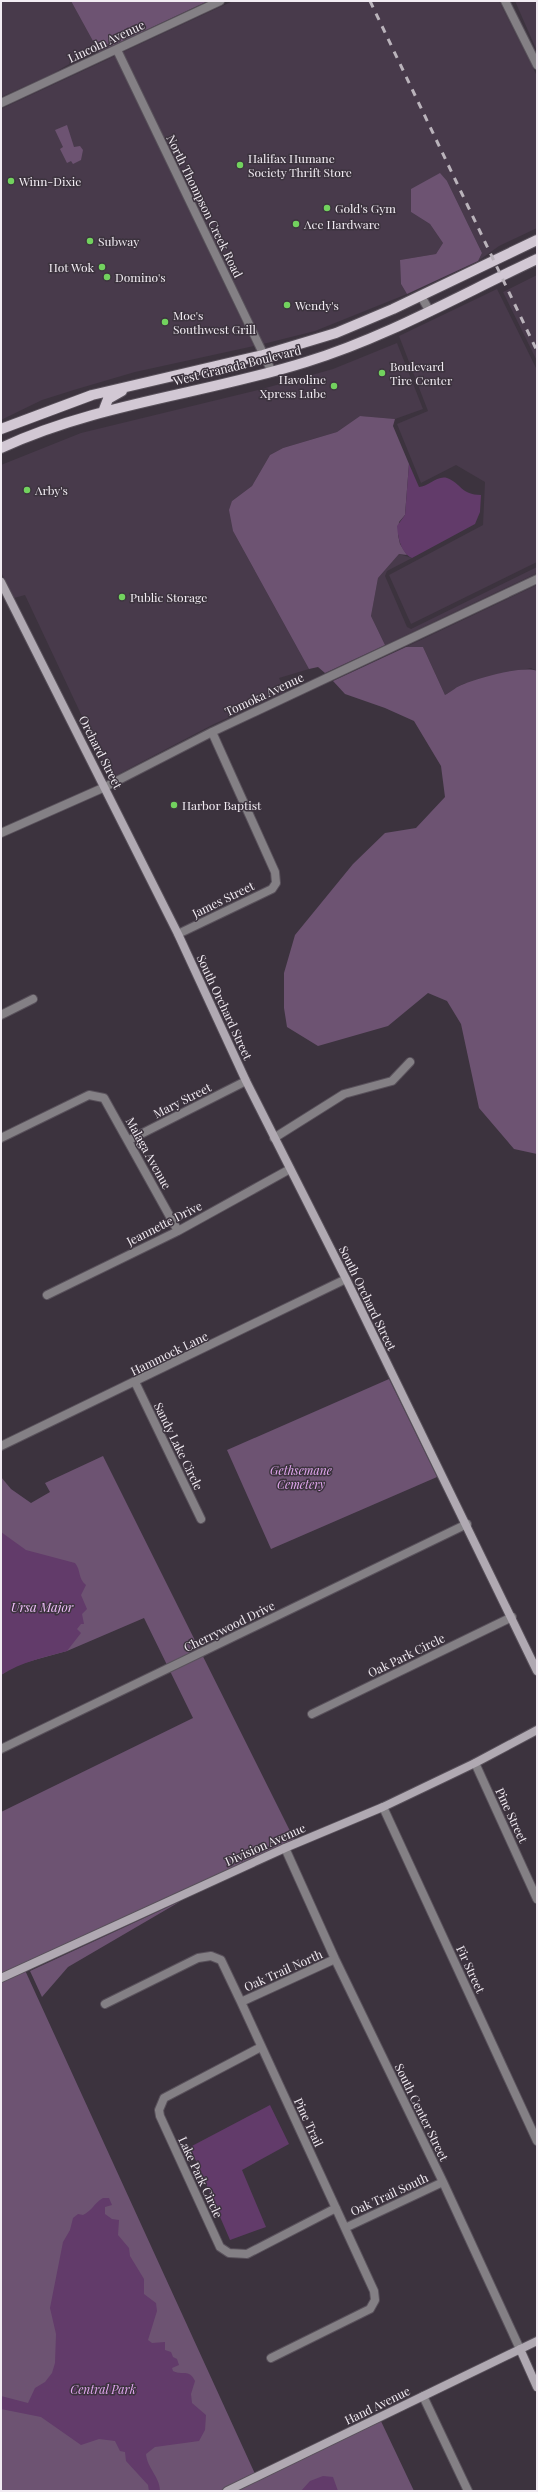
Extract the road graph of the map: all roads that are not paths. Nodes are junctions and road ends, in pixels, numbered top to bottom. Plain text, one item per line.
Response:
1 (220, 1) edge
2 (505, 1) edge
3 (117, 50) junction
4 (537, 65) edge
5 (1, 103) edge
6 (537, 240) edge
7 (537, 259) edge
8 (421, 296) junction
9 (430, 312) junction
10 (263, 355) junction
11 (272, 372) junction
12 (134, 384) junction
13 (103, 412) junction
14 (1, 429) edge
15 (1, 448) edge
16 (537, 579) edge
17 (1, 582) edge
18 (212, 732) junction
19 (105, 787) junction
20 (1, 833) edge
21 (178, 934) junction
22 (32, 999) dead end
23 (1, 1014) edge
24 (410, 1062) dead end
25 (246, 1081) junction
26 (1, 1138) edge
27 (274, 1138) junction
28 (129, 1140) junction
29 (290, 1169) junction
30 (178, 1231) junction
31 (346, 1279) junction
32 (47, 1295) dead end
33 (135, 1382) junction
34 (1, 1446) edge
35 (201, 1519) dead end
36 (467, 1524) junction
37 (512, 1617) junction
38 (537, 1671) edge
39 (312, 1714) dead end
40 (537, 1730) edge
41 (1, 1749) edge
42 (475, 1764) junction
43 (384, 1807) junction
44 (285, 1848) junction
45 (537, 1899) edge
46 (335, 1960) junction
47 (1, 1978) edge
48 (241, 2002) junction
49 (105, 2004) dead end
50 (261, 2047) junction
51 (537, 2141) edge
52 (443, 2182) junction
53 (336, 2208) junction
54 (345, 2228) junction
55 (537, 2341) edge
56 (520, 2349) junction
57 (271, 2358) dead end
58 (537, 2387) edge
59 (423, 2396) junction
60 (227, 2491) edge
61 (468, 2491) edge

1 - 3 street, Lincoln Avenue
2 - 4 street
3 - 5 street, Lincoln Avenue
3 - 10 street, North Thompson Creek Road
6 - 8 main road, West Granada Boulevard
7 - 9 main road, West Granada Boulevard
8 - 9 street
8 - 10 main road, West Granada Boulevard
9 - 11 main road, West Granada Boulevard
10 - 11 street, North Thompson Creek Road
10 - 12 main road, West Granada Boulevard
11 - 13 main road, West Granada Boulevard
12 - 13 main road
12 - 14 main road, West Granada Boulevard
13 - 15 main road, West Granada Boulevard
16 - 18 street, Tomoka Avenue
17 - 19 street, Orchard Street
18 - 19 street, Tomoka Avenue
18 - 21 street, James Street
19 - 20 street, Tomoka Avenue
19 - 21 street, Orchard Street
21 - 25 street, South Orchard Street
22 - 23 street
24 - 27 street
25 - 27 street, South Orchard Street
25 - 28 street, Mary Street
26 - 28 street, Malaga Avenue
27 - 29 street, South Orchard Street
28 - 30 street, Malaga Avenue
29 - 30 street, Jeannette Drive
29 - 31 street, South Orchard Street
30 - 32 street, Jeannette Drive
31 - 33 street, Hammock Lane
31 - 36 street, South Orchard Street
33 - 34 street, Hammock Lane
33 - 35 street, Sandy Lake Circle
36 - 37 street, South Orchard Street
36 - 41 street, Cherrywood Drive
37 - 38 street, South Orchard Street
37 - 39 street, Oak Park Circle
40 - 42 street, Division Avenue
42 - 43 street, Division Avenue
42 - 45 street, Pine Street
43 - 44 street, Division Avenue
43 - 51 street, Fir Street
44 - 46 street, South Center Street
44 - 47 street, Division Avenue
46 - 48 street, Oak Trail North
46 - 52 street, South Center Street
48 - 49 street, Pine Trail
48 - 50 street, Pine Trail
50 - 53 street, Pine Trail
50 - 53 street, Lake Park Circle
52 - 54 street, Oak Trail South
52 - 56 street, South Center Street
53 - 54 street, Pine Trail
54 - 57 street, Pine Trail
55 - 56 street, Hand Avenue
56 - 58 street, South Center Street
56 - 59 street, Hand Avenue
59 - 60 street, Hand Avenue
59 - 61 street

